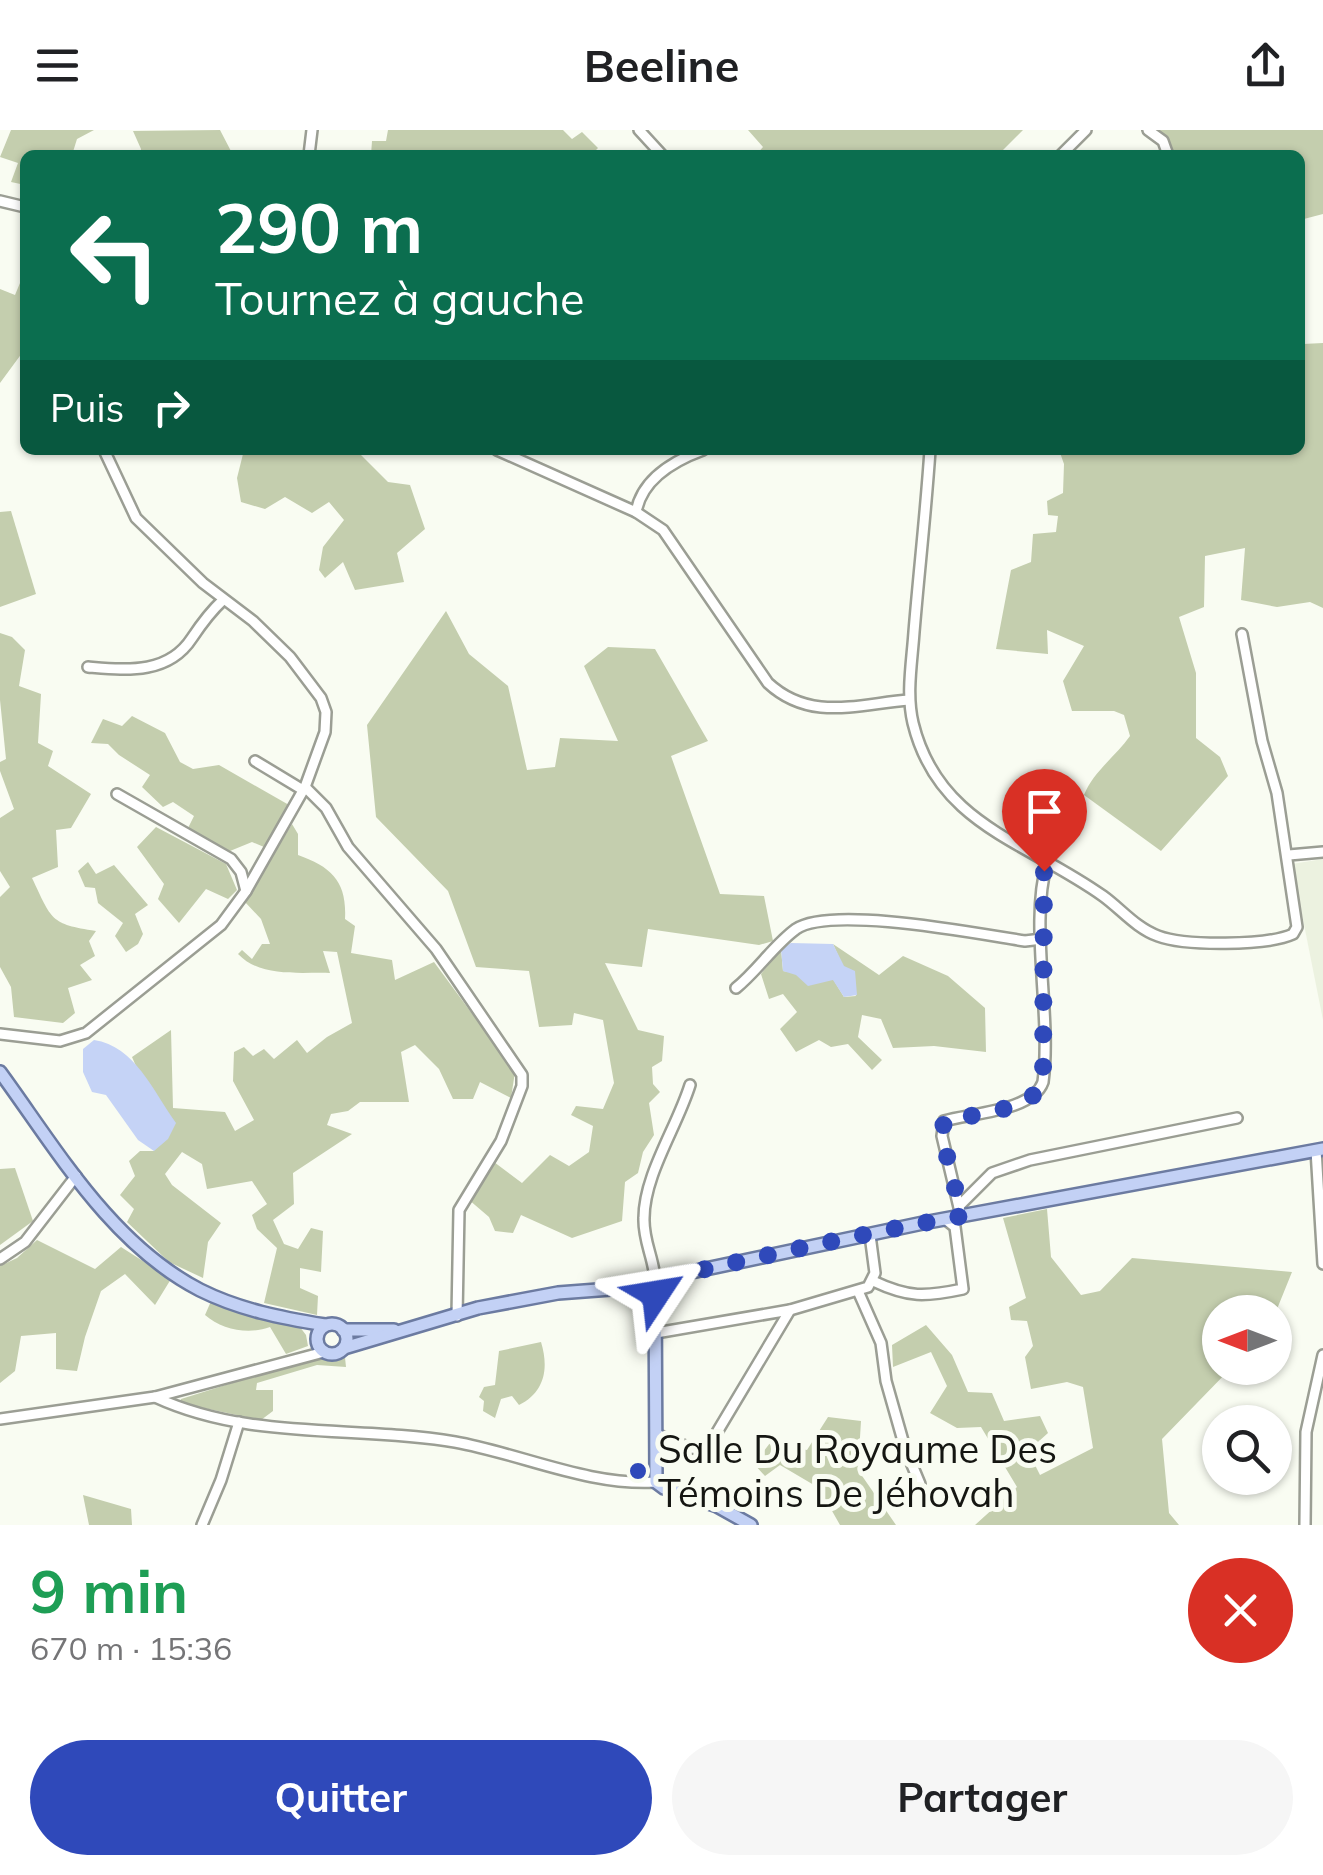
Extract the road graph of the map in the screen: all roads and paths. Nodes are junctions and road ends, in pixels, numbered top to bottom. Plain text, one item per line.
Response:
1 (640, 130) edge
2 (1086, 130) edge
3 (1148, 130) edge
4 (658, 150) edge
5 (1066, 150) edge
6 (1166, 150) edge
7 (106, 455) edge
8 (508, 455) edge
9 (689, 455) edge
10 (930, 455) edge
11 (636, 512) junction
12 (223, 600) junction
13 (1242, 634) dead end
14 (88, 666) dead end
15 (910, 700) junction
16 (255, 762) dead end
17 (304, 788) junction
18 (117, 794) dead end
19 (1323, 852) edge
20 (1289, 855) junction
21 (1046, 862) junction
22 (246, 891) junction
23 (1042, 939) junction
24 (736, 988) dead end
25 (0, 1034) edge
26 (0, 1072) edge
27 (690, 1085) dead end
28 (1237, 1118) dead end
29 (1320, 1150) edge
30 (76, 1176) junction
31 (961, 1211) junction
32 (945, 1219) junction
33 (870, 1234) junction
34 (0, 1259) edge
35 (1323, 1264) edge
36 (655, 1280) junction
37 (874, 1281) junction
38 (858, 1291) junction
39 (790, 1310) junction
40 (457, 1316) junction
41 (325, 1326) junction
42 (344, 1330) junction
43 (408, 1330) junction
44 (656, 1333) junction
45 (344, 1348) junction
46 (324, 1352) junction
47 (1323, 1355) edge
48 (155, 1398) junction
49 (0, 1419) edge
50 (239, 1422) junction
51 (656, 1434) junction
52 (656, 1482) junction
53 (920, 1484) dead end
54 (202, 1525) edge
55 (750, 1525) edge
56 (1305, 1525) edge

1 - 4 street
2 - 5 street
3 - 6 street
7 - 12 street
8 - 11 street
9 - 11 street
10 - 15 street
11 - 15 street
12 - 14 street
12 - 17 street
13 - 20 street
15 - 21 street
16 - 17 street
17 - 22 street
17 - 40 street
18 - 22 street
19 - 20 street
20 - 21 street
21 - 23 street
22 - 25 street
23 - 24 street
23 - 31 street
26 - 30 main road
27 - 36 street
28 - 31 street
29 - 31 main road
29 - 35 street
30 - 34 street
30 - 41 main road
31 - 32 main road
32 - 33 main road
32 - 37 street
33 - 36 main road
33 - 37 street
36 - 40 main road
36 - 44 main road
37 - 38 street
38 - 39 street
38 - 53 street
39 - 44 street
39 - 51 street
40 - 43 main road
41 - 42 main road
41 - 46 main road
42 - 43 main road
42 - 45 main road
43 - 45 main road
44 - 51 main road
45 - 46 main road
46 - 48 street
47 - 56 street
48 - 49 street
48 - 50 street
50 - 52 street
50 - 54 street
51 - 52 main road
52 - 55 main road

